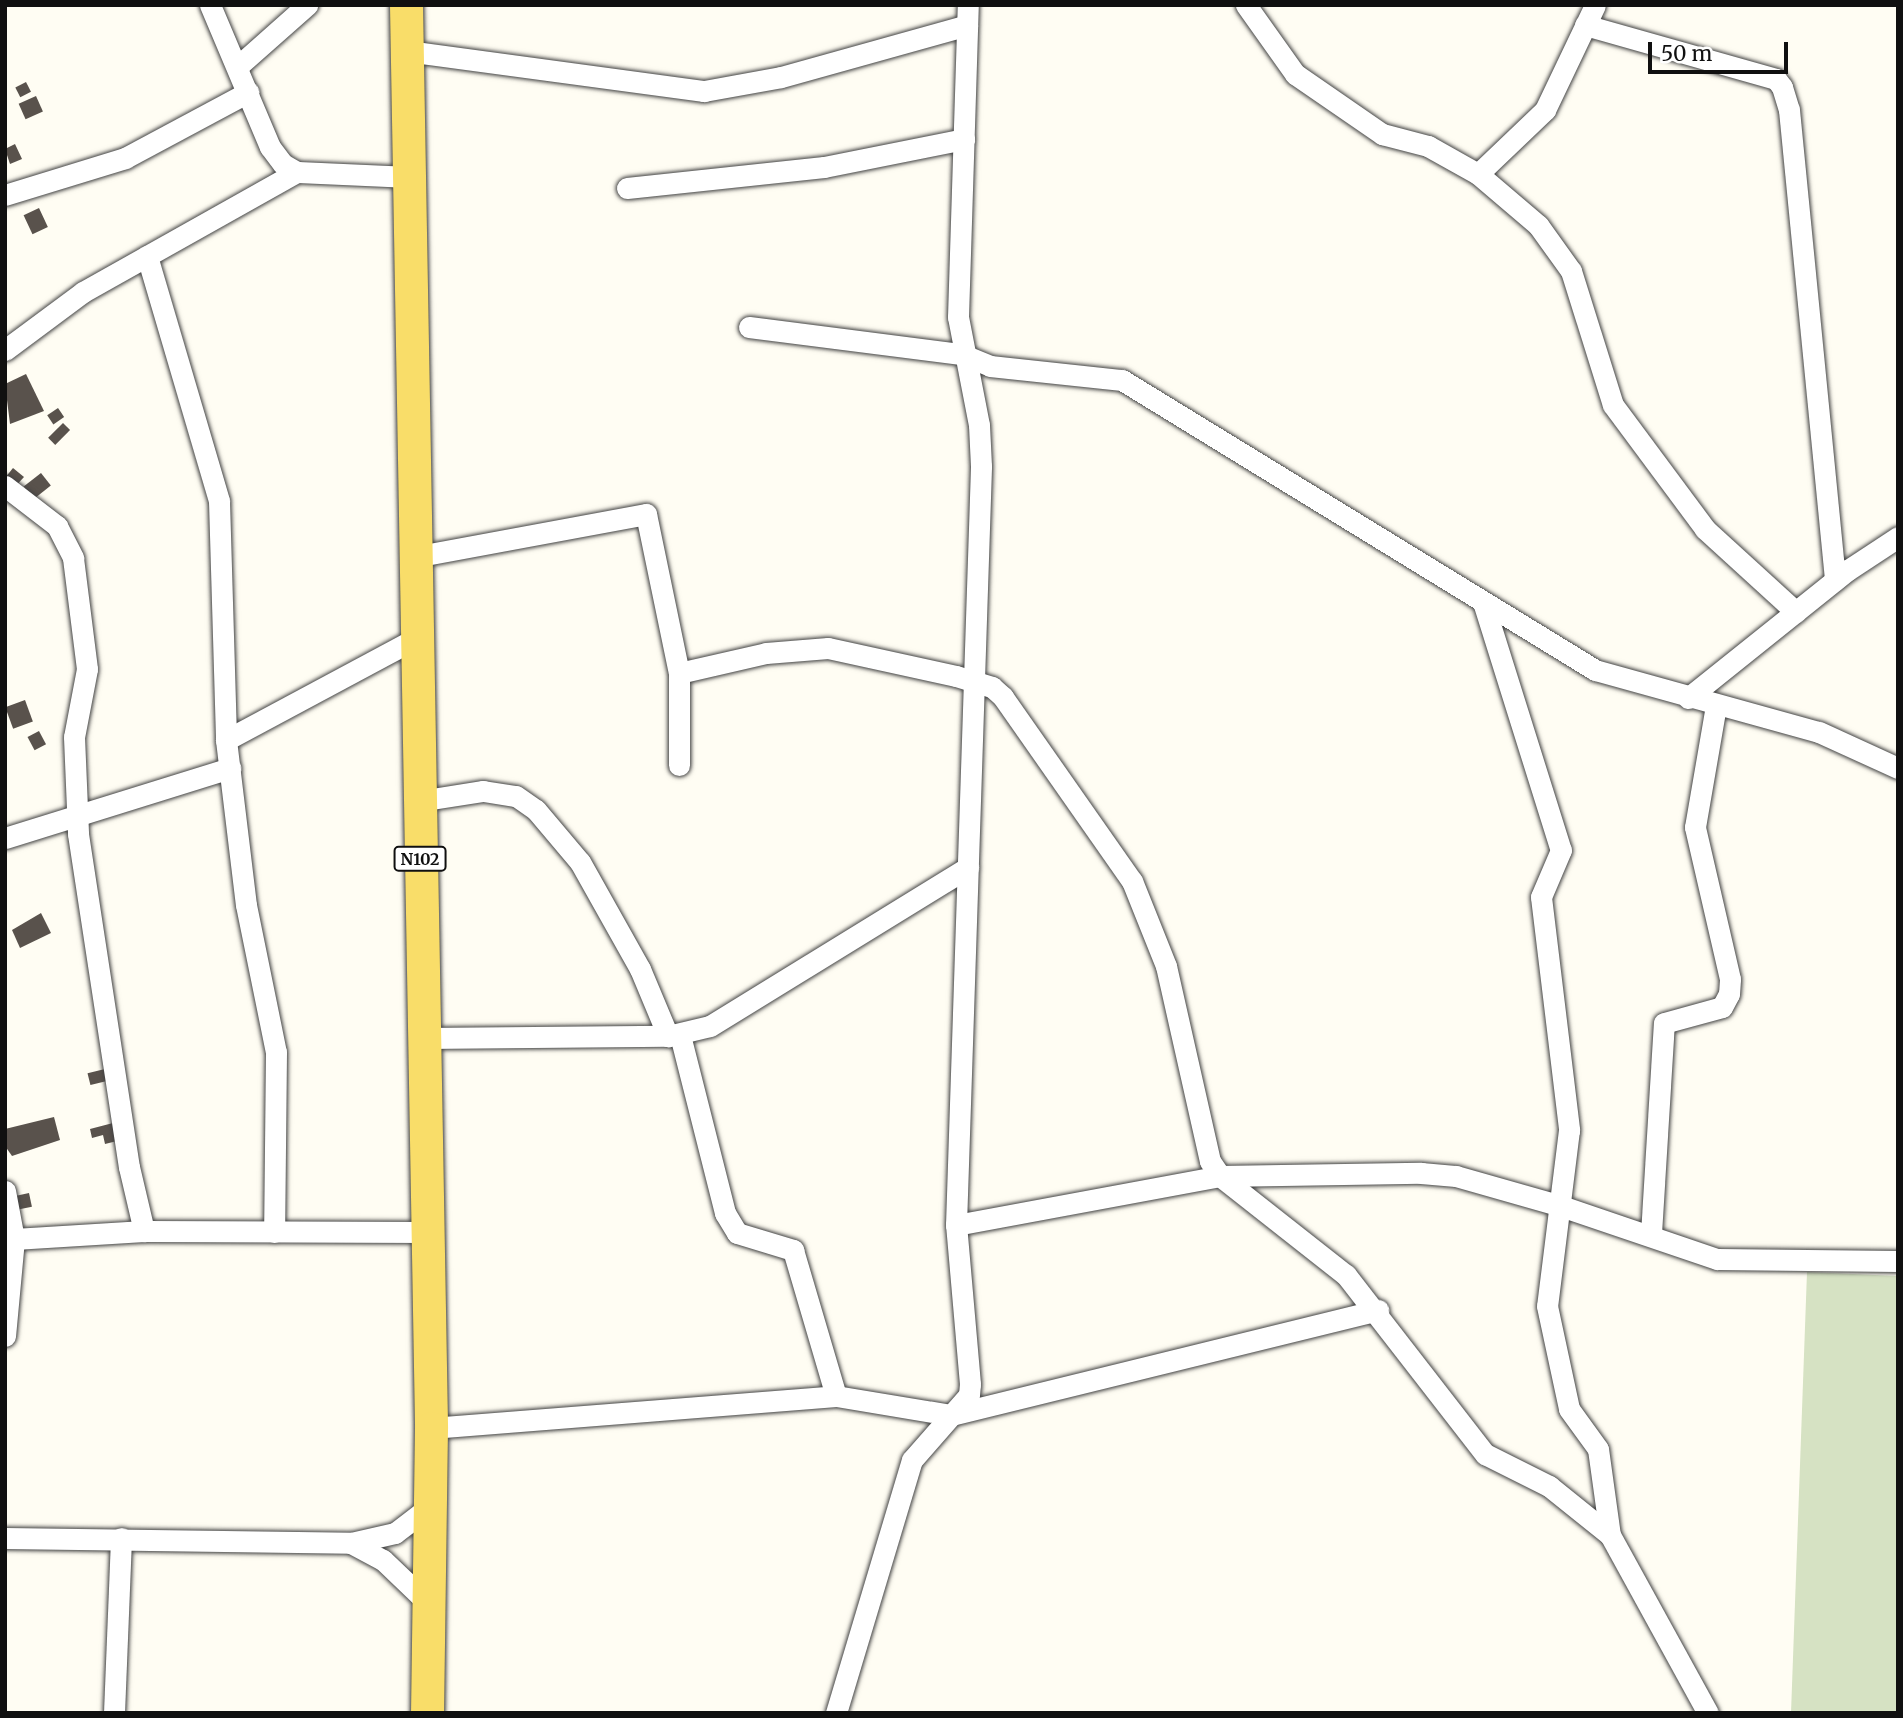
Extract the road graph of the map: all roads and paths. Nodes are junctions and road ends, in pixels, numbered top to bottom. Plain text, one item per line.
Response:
1 (210, 5) edge
2 (307, 5) edge
3 (406, 5) edge
4 (1246, 5) edge
5 (1595, 5) edge
6 (968, 15) edge
7 (1585, 25) junction
8 (407, 51) junction
9 (237, 67) junction
10 (248, 92) junction
11 (964, 139) junction
12 (297, 172) junction
13 (1478, 174) junction
14 (411, 177) junction
15 (627, 188) dead end
16 (5, 195) edge
17 (147, 256) junction
18 (749, 327) dead end
19 (5, 350) edge
20 (961, 354) junction
21 (5, 486) edge
22 (1898, 537) edge
23 (414, 557) junction
24 (1835, 580) junction
25 (1484, 605) junction
26 (1796, 612) junction
27 (414, 639) junction
28 (679, 673) junction
29 (971, 682) junction
30 (1688, 698) junction
31 (1716, 705) junction
32 (226, 740) junction
33 (679, 765) dead end
34 (230, 768) junction
35 (1898, 768) edge
36 (419, 801) junction
37 (79, 811) junction
38 (5, 838) edge
39 (968, 867) junction
40 (674, 1035) junction
41 (424, 1038) junction
42 (1220, 1176) junction
43 (5, 1191) edge
44 (1561, 1206) junction
45 (956, 1225) junction
46 (144, 1231) junction
47 (274, 1232) junction
48 (428, 1233) junction
49 (1651, 1234) junction
50 (14, 1239) junction
51 (1898, 1261) edge
52 (1378, 1310) junction
53 (5, 1336) edge
54 (836, 1396) junction
55 (951, 1415) junction
56 (430, 1427) junction
57 (429, 1507) junction
58 (1610, 1535) junction
59 (5, 1538) edge
60 (121, 1538) junction
61 (351, 1543) junction
62 (428, 1603) junction
63 (114, 1713) edge
64 (427, 1713) edge
65 (836, 1713) edge
66 (1708, 1713) edge

1 - 9 street
2 - 9 street
3 - 8 main road, N102
4 - 13 street
5 - 7 street
6 - 8 street
6 - 11 street
7 - 13 street
7 - 24 street
8 - 14 main road, N102
9 - 10 street
10 - 12 street
10 - 16 street
11 - 15 street
11 - 20 street
12 - 14 street
12 - 17 street
13 - 26 street
14 - 23 main road, N102
17 - 19 street
17 - 32 street
18 - 20 street
20 - 25 street
20 - 29 street
21 - 37 street
22 - 24 street
23 - 27 main road, N102
23 - 28 street
24 - 26 street
25 - 30 street
25 - 44 street
26 - 30 street
27 - 32 street
27 - 36 main road, N102
28 - 29 street
28 - 33 street
29 - 39 street
29 - 42 street
30 - 31 street
31 - 35 street
31 - 49 street
32 - 34 street
34 - 37 street
34 - 47 street
36 - 40 street
36 - 41 main road, N102
37 - 38 street
37 - 46 street
39 - 40 street
39 - 45 street
40 - 41 street
40 - 54 street
41 - 48 main road, N102
42 - 44 street
42 - 45 street
42 - 52 street
43 - 50 street
44 - 49 street
44 - 58 street
45 - 55 street
46 - 47 street
46 - 50 street
47 - 48 street
48 - 56 main road, N102
49 - 51 street
50 - 53 street
52 - 55 street
52 - 58 street
54 - 55 street
54 - 56 street
55 - 65 street
56 - 57 main road, N102
57 - 61 street
57 - 62 main road, N102
58 - 66 street
59 - 60 street
60 - 61 street
60 - 63 street
61 - 62 street
62 - 64 main road, N102

